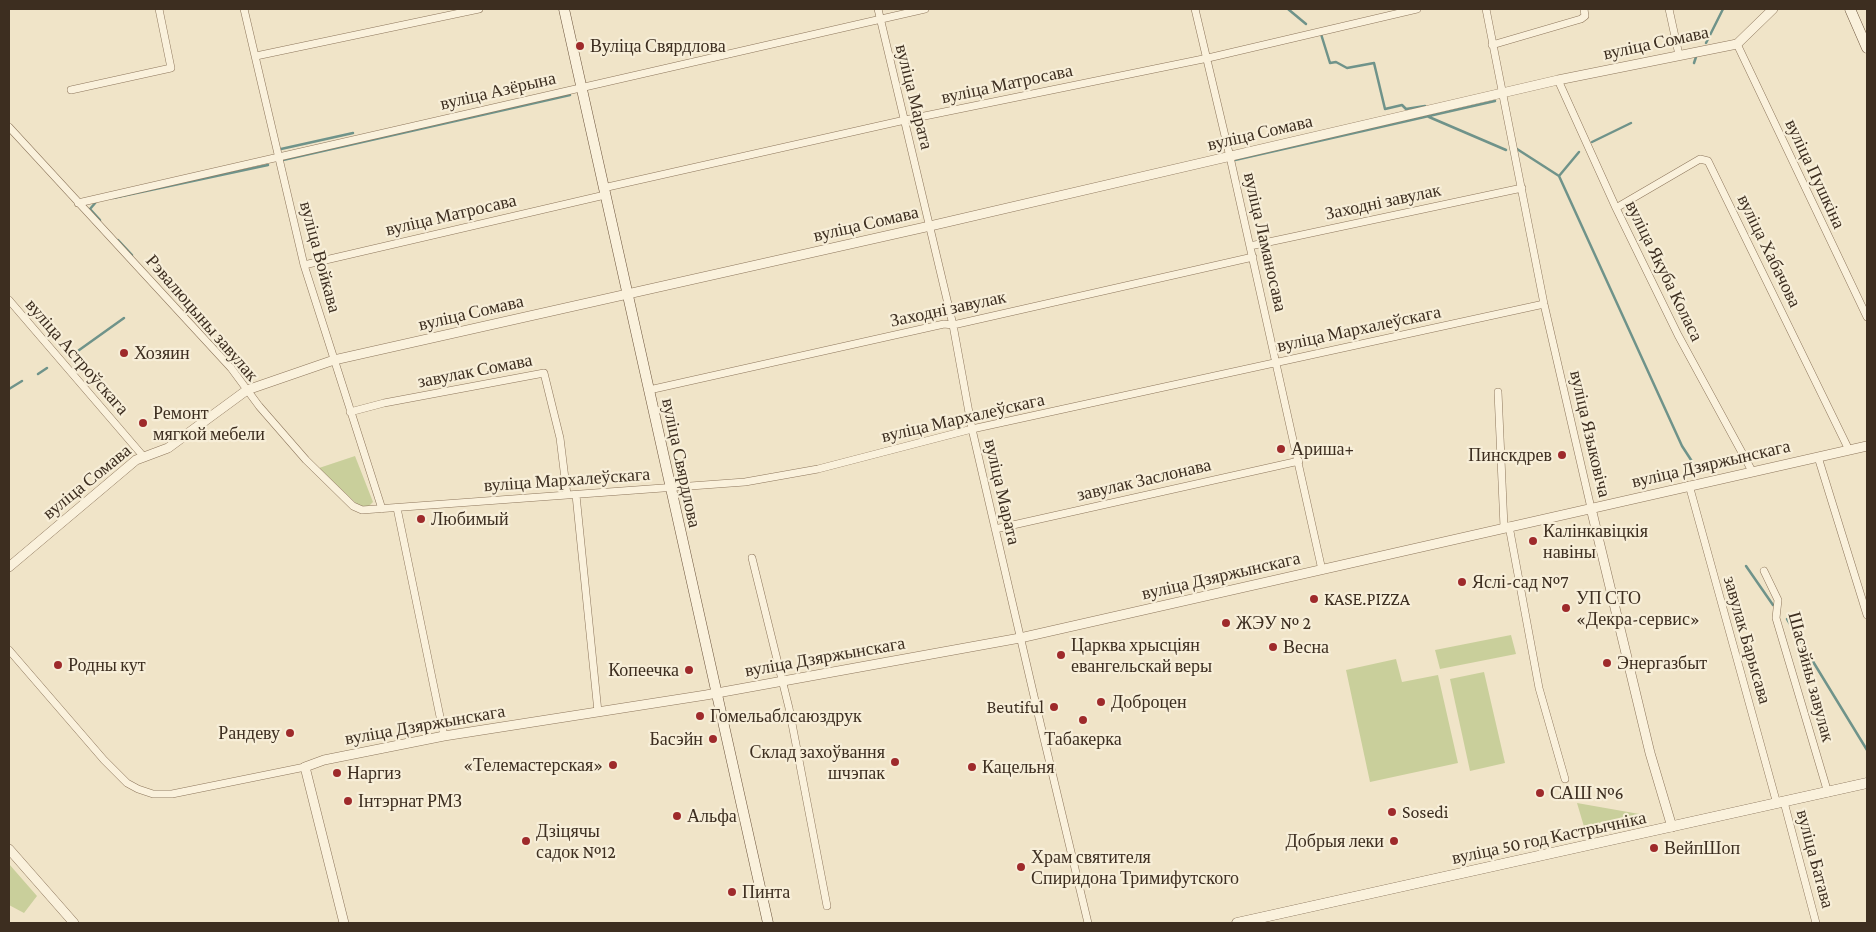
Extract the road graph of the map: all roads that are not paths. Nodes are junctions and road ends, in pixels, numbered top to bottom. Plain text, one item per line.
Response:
1 (159, 9) edge
2 (244, 9) edge
3 (479, 9) edge
4 (564, 9) edge
5 (878, 9) edge
6 (925, 9) edge
7 (1195, 9) edge
8 (1417, 9) edge
9 (1486, 9) edge
10 (1584, 9) edge
11 (1669, 9) edge
12 (1773, 9) edge
13 (1850, 9) edge
14 (880, 19) junction
15 (1736, 44) junction
16 (1492, 45) junction
17 (1867, 48) edge
18 (1679, 54) junction
19 (256, 56) junction
20 (1208, 58) junction
21 (1558, 80) junction
22 (581, 87) junction
23 (71, 90) dead end
24 (1502, 95) junction
25 (905, 120) junction
26 (9, 127) edge
27 (278, 157) junction
28 (1230, 157) junction
29 (1522, 188) junction
30 (604, 192) junction
31 (78, 203) junction
32 (1616, 208) junction
33 (930, 226) junction
34 (1250, 246) junction
35 (1253, 257) junction
36 (304, 265) junction
37 (628, 294) junction
38 (9, 300) edge
39 (1544, 304) junction
40 (1867, 318) edge
41 (952, 325) junction
42 (334, 360) junction
43 (1276, 363) junction
44 (247, 390) junction
45 (649, 390) junction
46 (1498, 392) dead end
47 (350, 412) junction
48 (972, 429) junction
49 (1867, 446) edge
50 (1849, 450) junction
51 (143, 456) junction
52 (1818, 457) junction
53 (1299, 461) junction
54 (1752, 472) junction
55 (1689, 485) junction
56 (670, 489) junction
57 (567, 495) junction
58 (576, 495) junction
59 (397, 508) junction
60 (1591, 508) junction
61 (382, 509) junction
62 (1507, 527) junction
63 (996, 529) junction
64 (752, 558) dead end
65 (9, 567) edge
66 (1322, 570) junction
67 (1764, 571) dead end
68 (1867, 615) edge
69 (1020, 638) junction
70 (9, 650) edge
71 (783, 681) junction
72 (715, 693) junction
73 (598, 712) junction
74 (444, 736) junction
75 (305, 767) junction
76 (1566, 779) dead end
77 (1867, 783) edge
78 (1828, 793) junction
79 (1781, 803) junction
80 (1672, 827) junction
81 (9, 848) edge
82 (827, 906) dead end
83 (74, 923) edge
84 (344, 923) edge
85 (768, 923) edge
86 (1088, 923) edge
87 (1237, 923) edge
88 (1816, 923) edge

1 - 23 street
2 - 19 street, вуліца Войкава
3 - 19 street
4 - 22 main road, вуліца Свярдлова
5 - 14 street, вуліца Марата
6 - 14 street, вуліца Азёрына
7 - 20 street, вуліца Ламаносава
8 - 20 street, вуліца Матросава
9 - 16 street, вуліца Языковіча
10 - 16 street
11 - 18 street
12 - 15 street, вуліца Сомава
13 - 17 main road
14 - 22 street, вуліца Азёрына
14 - 25 street, вуліца Марата
15 - 18 street, вуліца Сомава
15 - 40 street, вуліца Пушкіна
16 - 24 street, вуліца Языковіча
18 - 21 street, вуліца Сомава
19 - 27 street, вуліца Войкава
20 - 25 street, вуліца Матросава
20 - 28 street, вуліца Ламаносава
21 - 24 street, вуліца Сомава
21 - 32 street, вуліца Якуба Коласа
22 - 27 street, вуліца Азёрына
22 - 30 main road, вуліца Свярдлова
24 - 28 street, вуліца Сомава
24 - 29 street, вуліца Языковіча
25 - 30 street, вуліца Матросава
25 - 33 street, вуліца Марата
26 - 31 street, Рэвалюцыны завулак
27 - 31 street, вуліца Азёрына
27 - 36 street, вуліца Войкава
28 - 33 street, вуліца Сомава
28 - 34 street, вуліца Ламаносава
29 - 34 street, Заходні завулак
29 - 39 street, вуліца Языковіча
30 - 36 street, вуліца Матросава
30 - 37 main road, вуліца Свярдлова
31 - 44 street, Рэвалюцыны завулак
32 - 50 street, вуліца Хабачова
32 - 54 street, вуліца Якуба Коласа
33 - 37 street, вуліца Сомава
33 - 41 street, вуліца Марата
34 - 35 street, вуліца Ламаносава
35 - 41 street, Заходні завулак
35 - 43 street, вуліца Ламаносава
36 - 42 street, вуліца Войкава
37 - 42 street, вуліца Сомава
37 - 45 main road, вуліца Свярдлова
38 - 51 street, вуліца Астроўскага
39 - 43 street, вуліца Мархалеўскага
39 - 60 street, вуліца Языковіча
41 - 45 street, Заходні завулак
41 - 48 street, вуліца Марата
42 - 44 street, вуліца Сомава
42 - 47 street, вуліца Войкава
43 - 48 street, вуліца Мархалеўскага
43 - 53 street, вуліца Ламаносава
44 - 51 street, вуліца Сомава
44 - 61 street, Рэвалюцыны завулак
45 - 56 main road, вуліца Свярдлова
46 - 62 street
47 - 57 street, завулак Сомава
47 - 61 street, вуліца Войкава
48 - 56 street, вуліца Мархалеўскага
48 - 63 street, вуліца Марата
49 - 50 street, вуліца Дзяржынскага
50 - 52 street, вуліца Дзяржынскага
51 - 65 street, вуліца Сомава
52 - 54 street, вуліца Дзяржынскага
52 - 68 street
53 - 63 street, завулак Заслонава
53 - 66 street, вуліца Ламаносава
54 - 55 street, вуліца Дзяржынскага
55 - 60 street, вуліца Дзяржынскага
55 - 79 street, завулак Барысава
56 - 58 street, вуліца Мархалеўскага
56 - 72 main road, вуліца Свярдлова
57 - 58 street, вуліца Мархалеўскага
57 - 59 street, вуліца Мархалеўскага
58 - 73 street
59 - 61 street, вуліца Мархалеўскага
59 - 74 street
60 - 62 street, вуліца Дзяржынскага
60 - 80 street, вуліца Языковіча
62 - 66 street, вуліца Дзяржынскага
62 - 76 street
63 - 69 street, вуліца Марата
64 - 71 street
66 - 69 street, вуліца Дзяржынскага
67 - 78 street, Шасэйны завулак
69 - 71 street, вуліца Дзяржынскага
69 - 86 street, вуліца Марата
70 - 75 street
71 - 72 street, вуліца Дзяржынскага
71 - 82 street
72 - 73 street, вуліца Дзяржынскага
72 - 85 main road, вуліца Свярдлова
73 - 74 street, вуліца Дзяржынскага
74 - 75 street, вуліца Дзяржынскага
75 - 84 street
77 - 78 main road, вуліца 50 год Кастрычніка
78 - 79 main road, вуліца 50 год Кастрычніка
79 - 80 main road, вуліца 50 год Кастрычніка
79 - 88 street, вуліца Батава
80 - 87 main road, вуліца 50 год Кастрычніка
81 - 83 street

